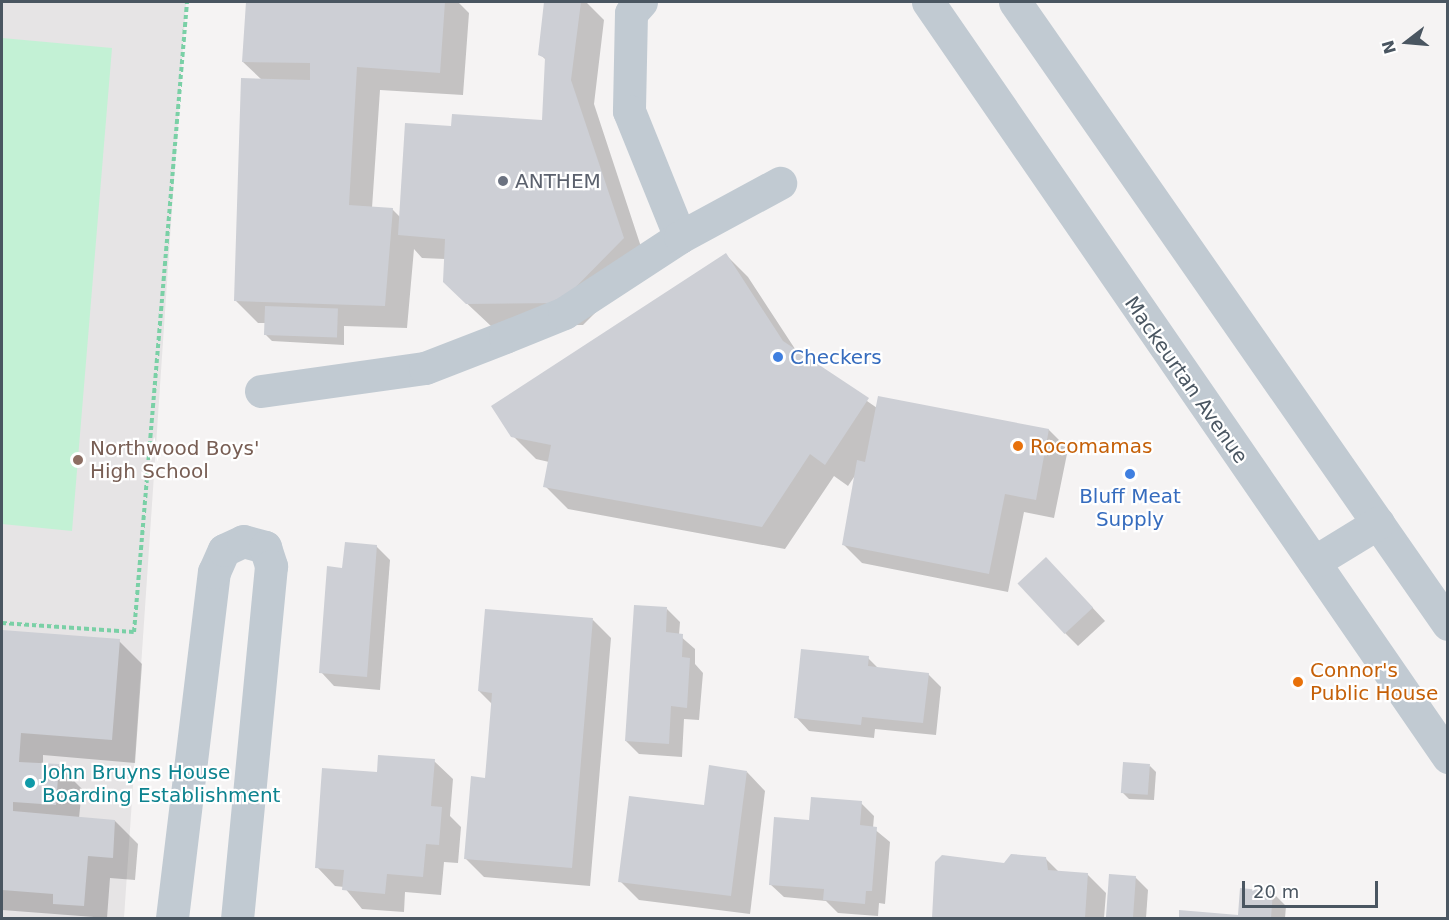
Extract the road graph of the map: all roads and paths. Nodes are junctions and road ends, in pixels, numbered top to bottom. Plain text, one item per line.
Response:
1 (187, 2) edge
2 (640, 2) edge
3 (928, 2) edge
4 (1015, 2) edge
5 (780, 183) dead end
6 (680, 237) junction
7 (261, 391) dead end
8 (1378, 523) junction
9 (1314, 561) junction
10 (2, 623) edge
11 (1448, 624) edge
12 (1448, 757) edge
13 (172, 918) edge
14 (237, 918) edge

1 - 10 path
2 - 6 street
3 - 9 street, Mackeurtan Avenue
4 - 8 street
5 - 6 street
6 - 7 street
8 - 9 street
8 - 11 street
9 - 12 street, Mackeurtan Avenue
13 - 14 street

